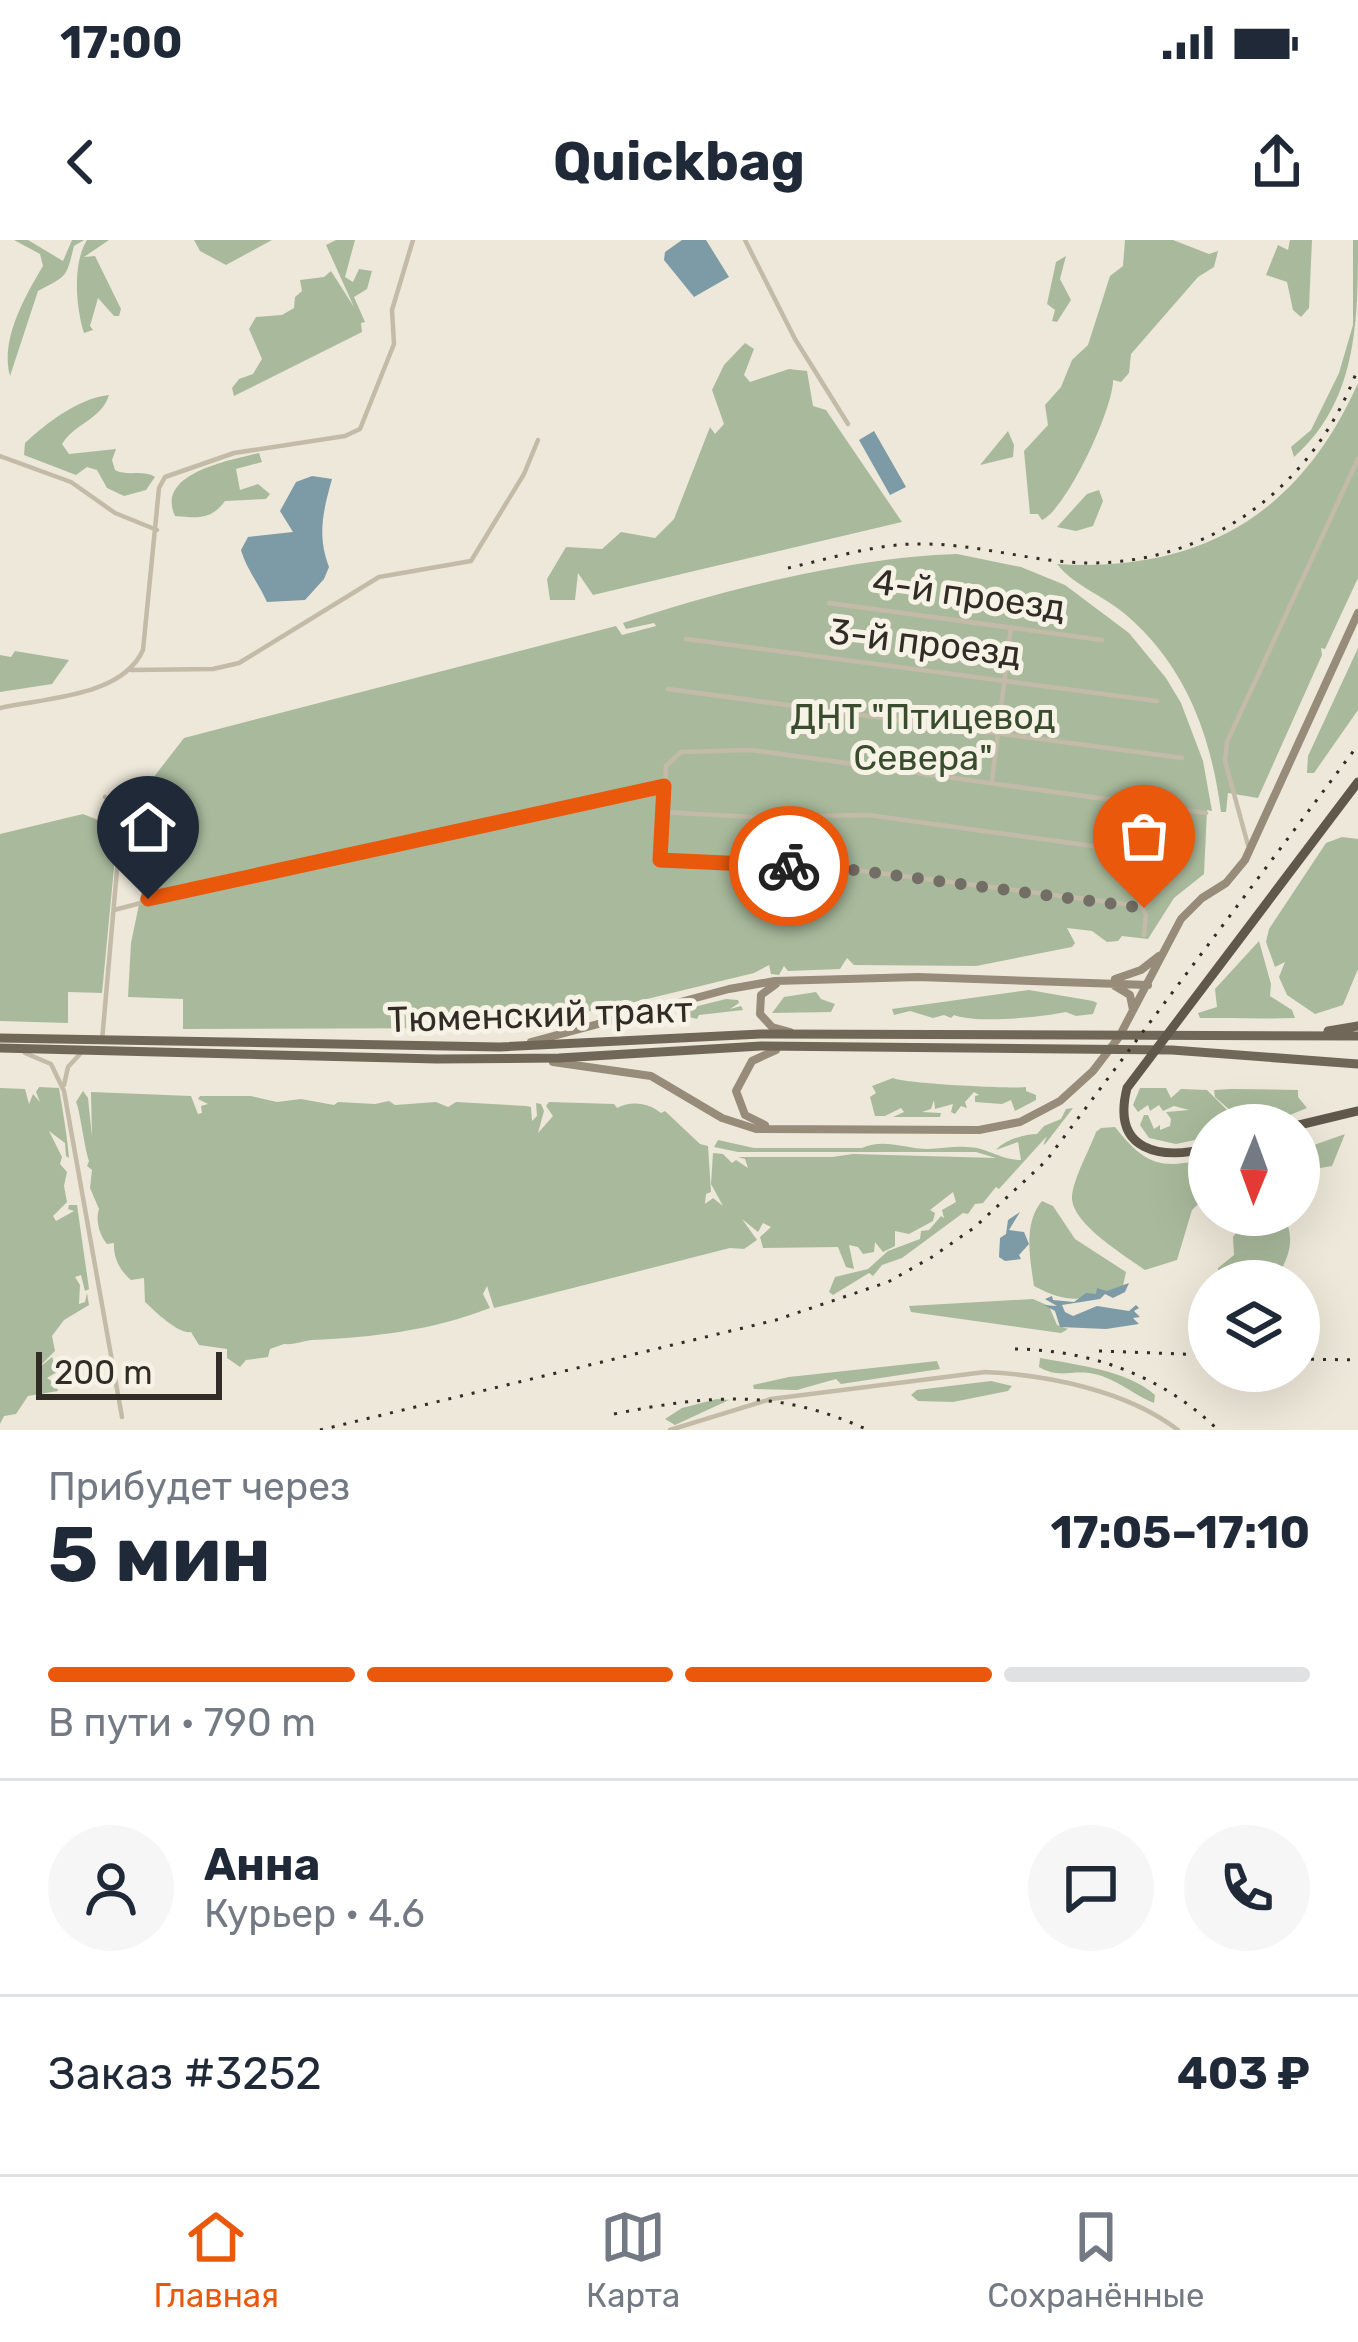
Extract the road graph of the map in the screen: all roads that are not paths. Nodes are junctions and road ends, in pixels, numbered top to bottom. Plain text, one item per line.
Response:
1 (413, 240) edge
2 (745, 240) edge
3 (848, 424) dead end
4 (538, 440) dead end
5 (0, 456) edge
6 (1358, 459) edge
7 (157, 530) junction
8 (829, 602) dead end
9 (1358, 613) edge
10 (1011, 627) junction
11 (686, 639) dead end
12 (1102, 640) dead end
13 (131, 670) junction
14 (1005, 680) junction
15 (668, 689) dead end
16 (1157, 701) dead end
17 (0, 708) edge
18 (999, 735) junction
19 (1182, 758) dead end
20 (992, 781) junction
21 (1358, 782) edge
22 (664, 786) junction
23 (105, 797) dead end
24 (662, 812) junction
25 (1206, 813) dead end
26 (1250, 850) junction
27 (1187, 860) dead end
28 (114, 910) junction
29 (1144, 935) dead end
30 (1165, 950) junction
31 (794, 980) junction
32 (1096, 982) junction
33 (1148, 985) junction
34 (1131, 1018) junction
35 (1358, 1026) edge
36 (1286, 1036) junction
37 (1358, 1036) edge
38 (0, 1038) edge
39 (799, 1040) junction
40 (102, 1041) junction
41 (500, 1047) junction
42 (4, 1048) edge
43 (83, 1051) junction
44 (509, 1059) junction
45 (1358, 1064) edge
46 (64, 1091) junction
47 (1358, 1111) edge
48 (1320, 1120) edge
49 (790, 1130) junction
50 (1188, 1152) edge
51 (122, 1417) dead end
52 (670, 1430) edge
53 (1178, 1430) edge

1 - 7 street
2 - 3 street
4 - 13 street
5 - 7 street
6 - 26 street
7 - 13 street
8 - 10 street, 4-й проезд
9 - 26 main road
10 - 12 street, 4-й проезд
10 - 14 street
11 - 14 street, 3-й проезд
13 - 17 street
14 - 16 street, 3-й проезд
14 - 18 street
15 - 18 street
18 - 19 street
18 - 20 street
20 - 22 street
20 - 25 street
21 - 50 highway
22 - 24 street
22 - 28 street
23 - 28 street
24 - 27 street
24 - 29 street
26 - 30 main road
28 - 40 street
30 - 32 main road
30 - 33 main road
31 - 32 main road
31 - 39 main road
31 - 41 main road
32 - 33 main road
32 - 34 main road
33 - 34 main road
34 - 49 main road
35 - 36 main road
36 - 37 main road
36 - 39 main road, Тюменский тракт
38 - 40 main road, Тюменский тракт
39 - 41 main road, Тюменский тракт
39 - 44 main road, Тюменский тракт
39 - 45 main road, Тюменский тракт
39 - 49 main road
40 - 41 main road, Тюменский тракт
42 - 43 main road, Тюменский тракт
42 - 46 street
43 - 44 main road, Тюменский тракт
43 - 46 street
44 - 49 main road
46 - 51 street
47 - 48 highway
52 - 53 street

